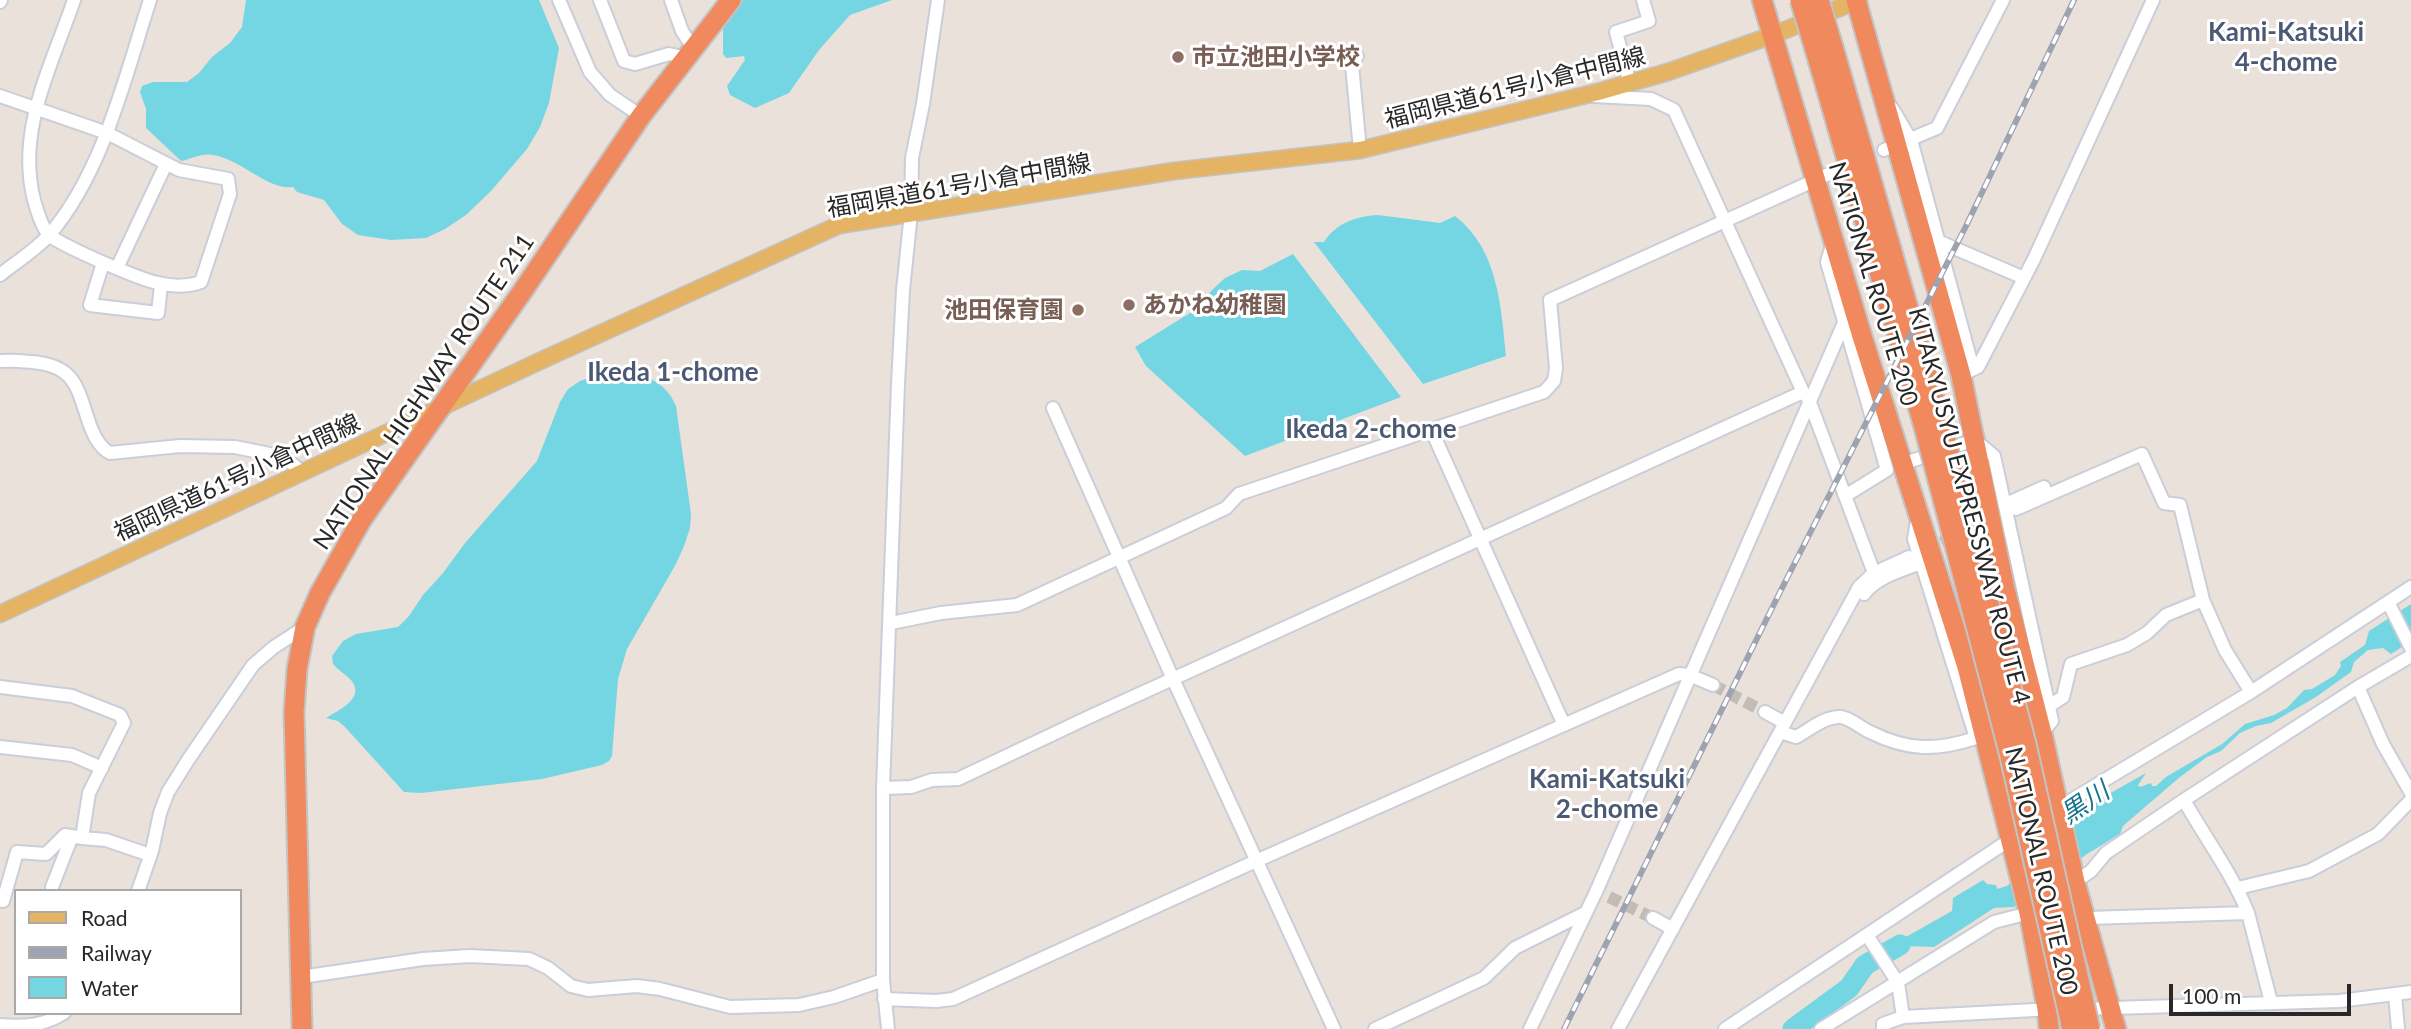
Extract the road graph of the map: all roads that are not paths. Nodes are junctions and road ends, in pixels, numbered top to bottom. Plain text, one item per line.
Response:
1 (74, 0) edge
2 (150, 0) edge
3 (559, 0) edge
4 (600, 0) edge
5 (671, 0) edge
6 (731, 0) edge
7 (938, 0) edge
8 (1643, 0) edge
9 (1762, 0) edge
10 (1800, 0) edge
11 (1819, 0) edge
12 (1857, 0) edge
13 (2003, 0) edge
14 (2153, 0) edge
15 (1773, 35) junction
16 (691, 54) junction
17 (1357, 56) dead end
18 (1827, 60) junction
19 (1630, 84) junction
20 (1582, 95) junction
21 (0, 96) edge
22 (36, 107) junction
23 (641, 116) junction
24 (107, 133) junction
25 (1898, 145) junction
26 (1360, 150) junction
27 (166, 164) junction
28 (1824, 176) junction
29 (911, 213) junction
30 (1725, 223) junction
31 (49, 235) junction
32 (1834, 239) junction
33 (1940, 242) junction
34 (103, 263) junction
35 (117, 268) junction
36 (0, 275) edge
37 (2024, 278) junction
38 (161, 285) junction
39 (1844, 323) junction
40 (0, 361) edge
41 (1967, 372) junction
42 (1806, 396) junction
43 (439, 408) junction
44 (1053, 408) dead end
45 (1932, 423) junction
46 (1431, 429) junction
47 (1975, 440) junction
48 (1894, 467) junction
49 (302, 472) junction
50 (1845, 496) junction
51 (2010, 511) junction
52 (1919, 514) junction
53 (1480, 540) junction
54 (1909, 557) dead end
55 (1119, 559) junction
56 (1921, 562) junction
57 (1874, 573) junction
58 (2411, 587) edge
59 (2203, 600) junction
60 (2389, 603) junction
61 (0, 614) edge
62 (891, 623) junction
63 (305, 627) junction
64 (1834, 633) junction
65 (2411, 648) edge
66 (2411, 656) edge
67 (1689, 675) junction
68 (1173, 679) junction
69 (1713, 685) tunnel mouth
70 (0, 687) edge
71 (2358, 687) junction
72 (2251, 692) junction
73 (2049, 706) junction
74 (1765, 712) tunnel mouth
75 (1564, 725) junction
76 (1783, 727) junction
77 (2042, 733) junction
78 (1976, 738) junction
79 (0, 747) edge
80 (102, 768) junction
81 (1996, 782) junction
82 (883, 788) junction
83 (2411, 793) edge
84 (2184, 800) junction
85 (2411, 800) edge
86 (2059, 812) junction
87 (77, 837) junction
88 (2012, 843) junction
89 (150, 855) junction
90 (1256, 861) junction
91 (2074, 878) junction
92 (52, 887) dead end
93 (2238, 888) junction
94 (139, 889) edge
95 (1595, 892) junction
96 (1609, 897) tunnel mouth
97 (4, 901) dead end
98 (2028, 910) junction
99 (1585, 913) junction
100 (2248, 913) junction
101 (1653, 918) tunnel mouth
102 (2087, 918) junction
103 (1674, 929) junction
104 (1868, 938) junction
105 (301, 977) junction
106 (883, 980) junction
107 (1895, 980) junction
108 (2411, 992) edge
109 (2395, 995) junction
110 (884, 999) junction
111 (2271, 1002) junction
112 (2110, 1008) junction
113 (61, 1015) edge
114 (1903, 1017) junction
115 (2048, 1019) edge
116 (0, 1025) edge
117 (302, 1029) edge
118 (888, 1029) edge
119 (1334, 1029) edge
120 (1375, 1029) edge
121 (1530, 1029) edge
122 (1618, 1029) edge
123 (1725, 1029) edge
124 (1821, 1029) edge
125 (1882, 1029) edge
126 (2072, 1029) edge
127 (2090, 1029) edge
128 (2116, 1029) edge
129 (2398, 1029) edge

1 - 22 street
2 - 24 street
3 - 23 street
4 - 16 street
5 - 16 street
6 - 16 highway, NATIONAL HIGHWAY ROUTE 211
7 - 29 street
8 - 19 street
9 - 15 highway, NATIONAL ROUTE 200
10 - 18 highway, KITAKYUSYU EXPRESSWAY ROUTE 4, bridge
11 - 18 highway, KITAKYUSYU EXPRESSWAY ROUTE 4, bridge
12 - 15 main road, 福岡県道61号小倉中間線
12 - 25 highway, NATIONAL ROUTE 200
13 - 25 street
14 - 37 street
15 - 19 main road, 福岡県道61号小倉中間線
15 - 28 highway, NATIONAL ROUTE 200
16 - 23 highway, NATIONAL HIGHWAY ROUTE 211
17 - 26 street
18 - 45 highway, KITAKYUSYU EXPRESSWAY ROUTE 4
19 - 20 main road, 福岡県道61号小倉中間線
20 - 26 main road, 福岡県道61号小倉中間線
20 - 30 street
21 - 22 street
22 - 24 street
22 - 31 street
23 - 43 highway, NATIONAL HIGHWAY ROUTE 211
24 - 27 street
24 - 31 street
25 - 33 street
25 - 41 highway, NATIONAL ROUTE 200
26 - 29 main road, 福岡県道61号小倉中間線
27 - 35 street
27 - 38 street
28 - 30 street
28 - 32 highway, NATIONAL ROUTE 200
29 - 43 main road, 福岡県道61号小倉中間線
29 - 62 street
30 - 42 street
30 - 46 street
31 - 34 street
31 - 36 street
32 - 39 street
32 - 48 highway, NATIONAL ROUTE 200
33 - 37 street
33 - 41 street
34 - 35 street
34 - 38 street
35 - 38 street
37 - 41 street
39 - 42 street
39 - 48 street
40 - 49 street
41 - 47 highway, NATIONAL ROUTE 200
42 - 50 street
42 - 53 street
42 - 67 street
43 - 49 main road, 福岡県道61号小倉中間線
43 - 63 highway, NATIONAL HIGHWAY ROUTE 211
44 - 55 street
45 - 126 highway, KITAKYUSYU EXPRESSWAY ROUTE 4, bridge
45 - 127 highway, KITAKYUSYU EXPRESSWAY ROUTE 4, bridge
46 - 53 street
46 - 55 street
47 - 48 street
47 - 51 street
47 - 77 highway, NATIONAL ROUTE 200
48 - 50 street
48 - 52 highway, NATIONAL ROUTE 200
49 - 61 main road, 福岡県道61号小倉中間線
50 - 57 street
51 - 59 street
51 - 73 street
52 - 56 street
52 - 81 highway, NATIONAL ROUTE 200
53 - 68 street
53 - 75 street
54 - 57 street
55 - 62 street
55 - 68 street
56 - 64 street
56 - 78 street
57 - 64 street
58 - 60 street
59 - 72 street
59 - 73 street
60 - 65 street
60 - 72 street
62 - 82 street
63 - 89 street
63 - 105 highway, NATIONAL HIGHWAY ROUTE 211
64 - 76 street
66 - 71 street
67 - 69 street
67 - 75 street
67 - 95 street
68 - 82 street
68 - 90 street
70 - 80 street
71 - 83 street
71 - 84 street
72 - 86 street
73 - 77 street
74 - 76 street
75 - 90 street
76 - 78 street
76 - 103 street
77 - 86 highway, NATIONAL ROUTE 200
78 - 81 street
79 - 80 street
80 - 87 street
81 - 88 highway, NATIONAL ROUTE 200
82 - 106 street
84 - 91 street
84 - 93 street
85 - 93 street
86 - 88 street
86 - 91 highway, NATIONAL ROUTE 200
87 - 89 street
87 - 92 street
87 - 97 street
88 - 98 highway, NATIONAL ROUTE 200
88 - 104 street
89 - 94 street
90 - 110 street
90 - 119 street
91 - 98 street
91 - 102 highway, NATIONAL ROUTE 200
93 - 100 street
95 - 96 street
95 - 99 street
98 - 107 street
98 - 115 highway, NATIONAL ROUTE 200
99 - 120 street
99 - 121 street
100 - 102 street
100 - 111 street
101 - 103 street
102 - 112 highway, NATIONAL ROUTE 200
103 - 122 street
104 - 107 street
104 - 123 street
105 - 106 street
105 - 117 highway, NATIONAL HIGHWAY ROUTE 211
106 - 110 street
107 - 114 street
107 - 124 street
108 - 109 street
109 - 111 street
109 - 129 street
110 - 118 street
111 - 112 street
112 - 115 street
112 - 128 highway, NATIONAL ROUTE 200
113 - 116 street
114 - 115 street
114 - 125 street

